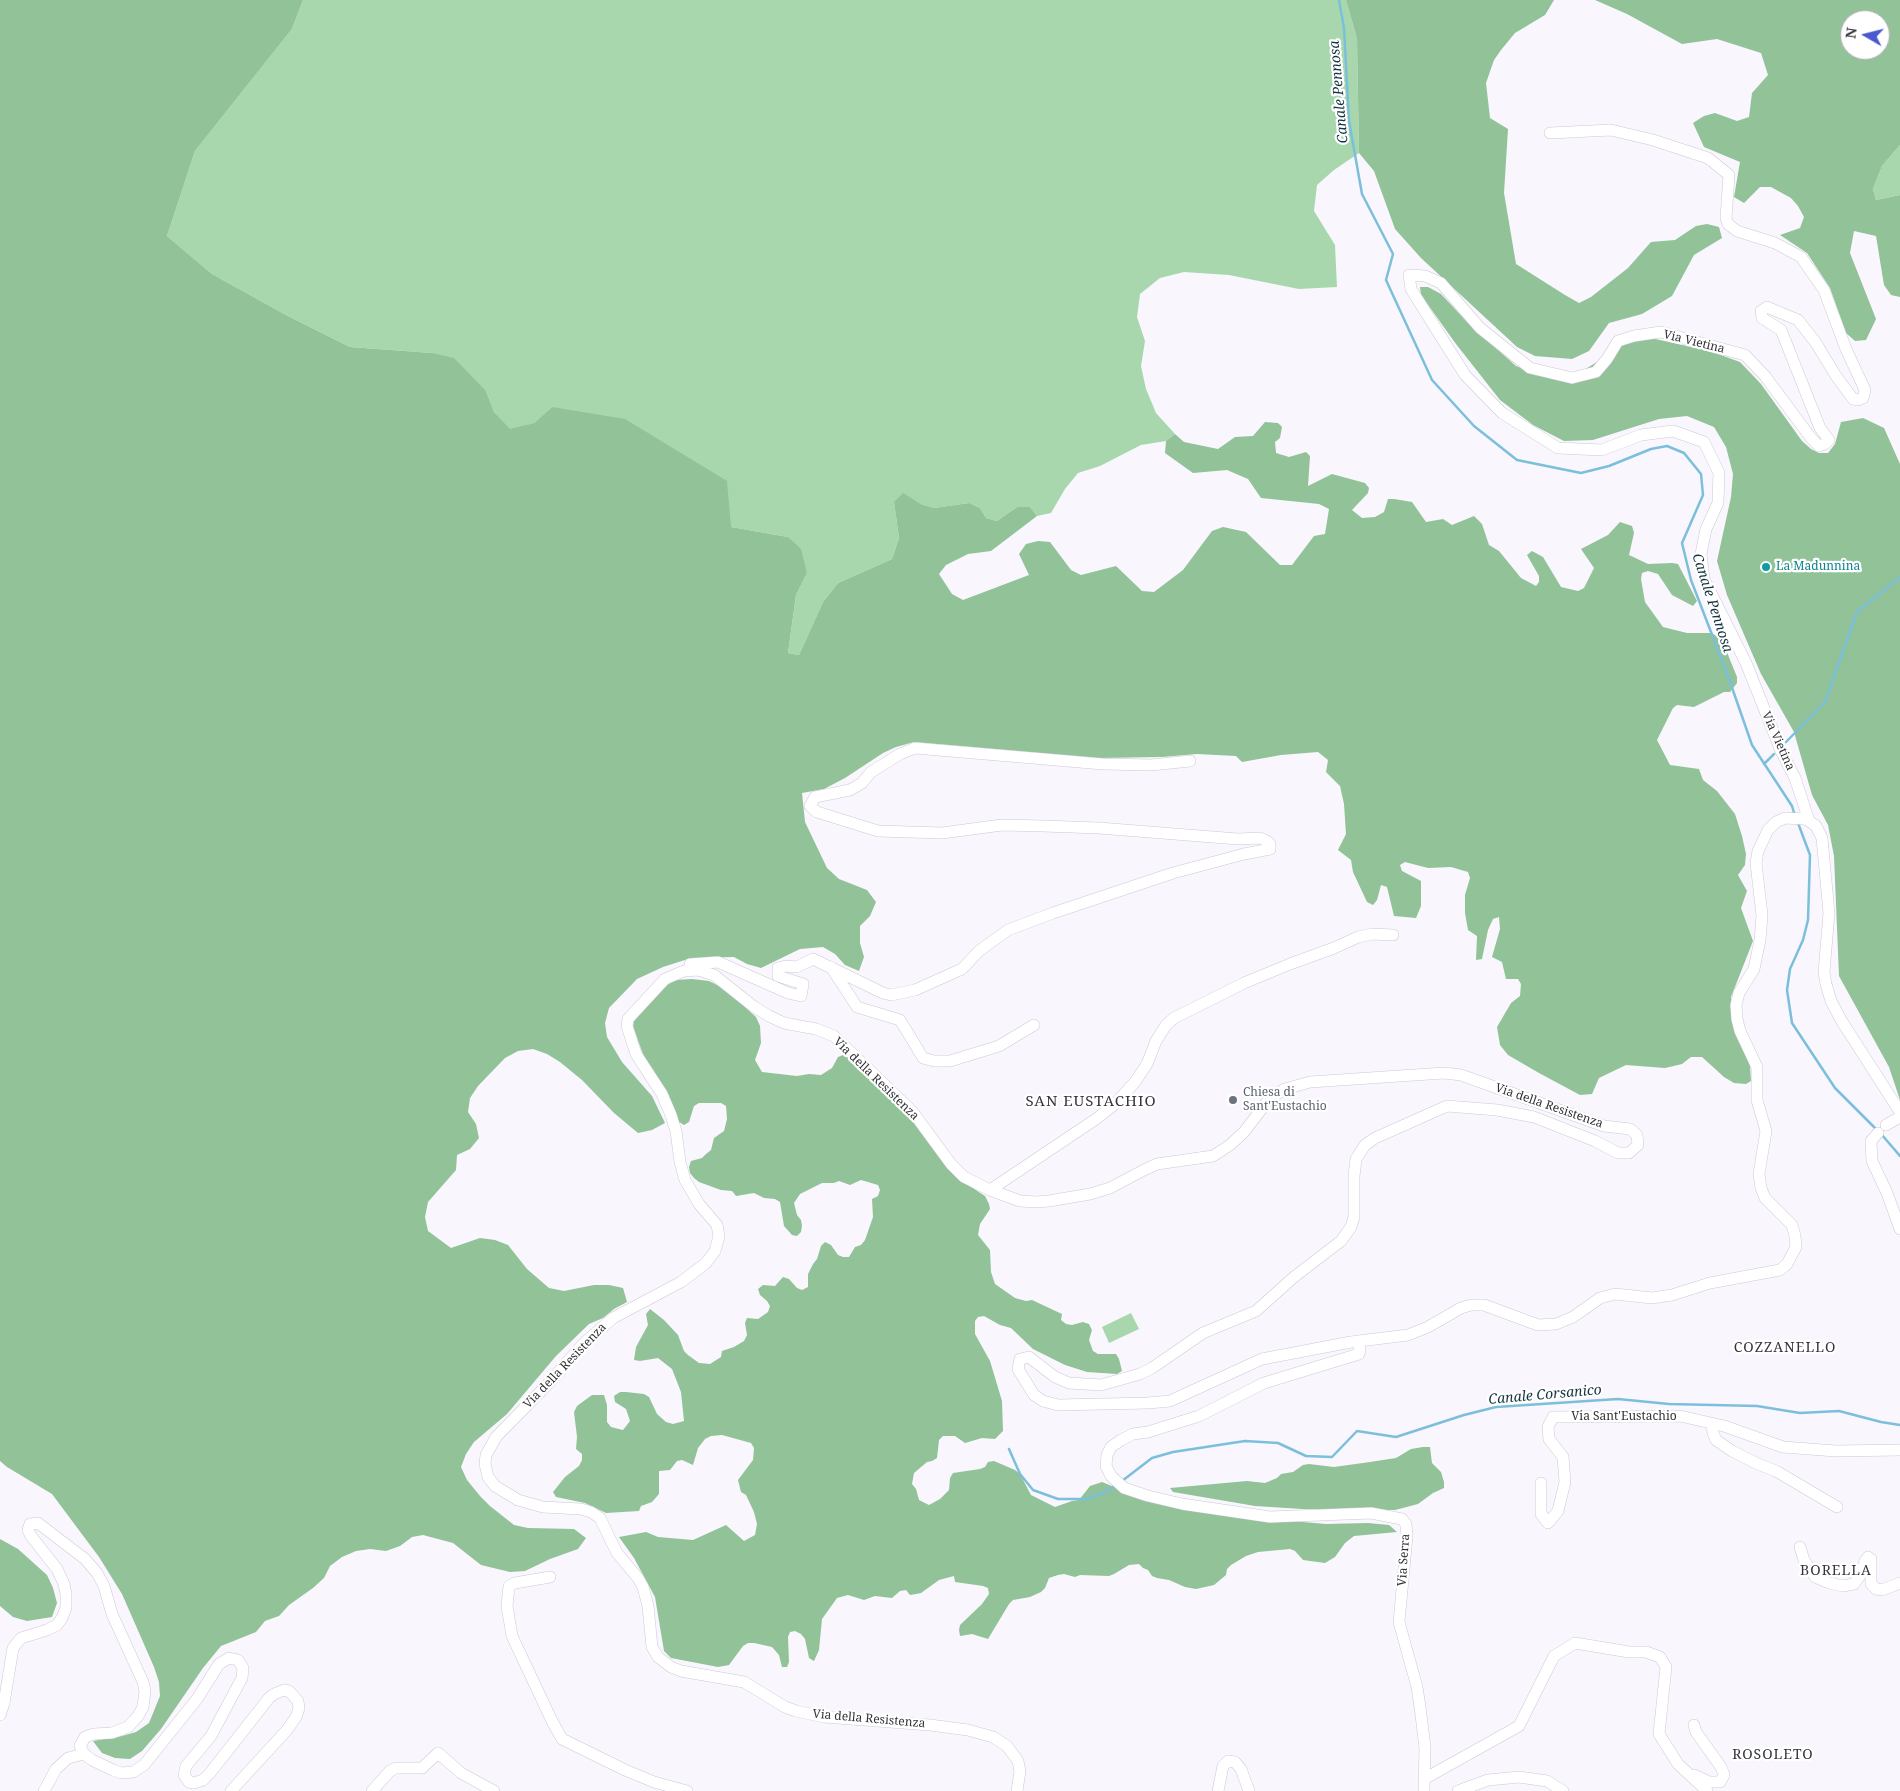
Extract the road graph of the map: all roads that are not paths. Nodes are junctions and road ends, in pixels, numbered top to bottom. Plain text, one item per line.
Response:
1 (1550, 133) dead end
2 (1190, 761) dead end
3 (1807, 820) junction
4 (1393, 935) dead end
5 (830, 966) junction
6 (684, 972) junction
7 (1034, 1025) dead end
8 (1900, 1112) edge
9 (1900, 1117) edge
10 (1886, 1125) dead end
11 (1878, 1133) dead end
12 (990, 1190) junction
13 (1900, 1229) edge
14 (1358, 1341) junction
15 (1712, 1424) junction
16 (1900, 1450) edge
17 (1541, 1483) dead end
18 (1838, 1508) dead end
19 (1800, 1547) dead end
20 (550, 1577) dead end
21 (1900, 1583) edge
22 (0, 1715) edge
23 (1694, 1725) dead end
24 (84, 1754) junction
25 (1686, 1771) junction
26 (1424, 1779) junction
27 (44, 1791) edge
28 (231, 1791) edge
29 (372, 1791) edge
30 (494, 1791) edge
31 (687, 1791) edge
32 (1017, 1791) edge
33 (1218, 1791) edge
34 (1249, 1791) edge
35 (1424, 1791) edge
36 (1458, 1791) edge
37 (1563, 1791) edge
38 (1706, 1791) edge

1 - 3 street, Via Vietina
2 - 5 street
3 - 8 street
3 - 14 street, Via della Resistenza
4 - 12 street
5 - 6 street
5 - 7 street
6 - 12 street, Via della Resistenza
6 - 32 street, Via della Resistenza
9 - 10 street
11 - 13 street
12 - 14 street, Via della Resistenza
14 - 26 street, Via Serra
15 - 16 street, Via Sant'Eustachio
15 - 17 street, Via Sant'Eustachio
15 - 18 street
19 - 21 street
20 - 31 street
22 - 24 street
23 - 25 street
24 - 27 street
24 - 28 street
25 - 26 street
25 - 38 street
26 - 35 street, Via Serra
29 - 30 street
33 - 34 street
36 - 37 street

